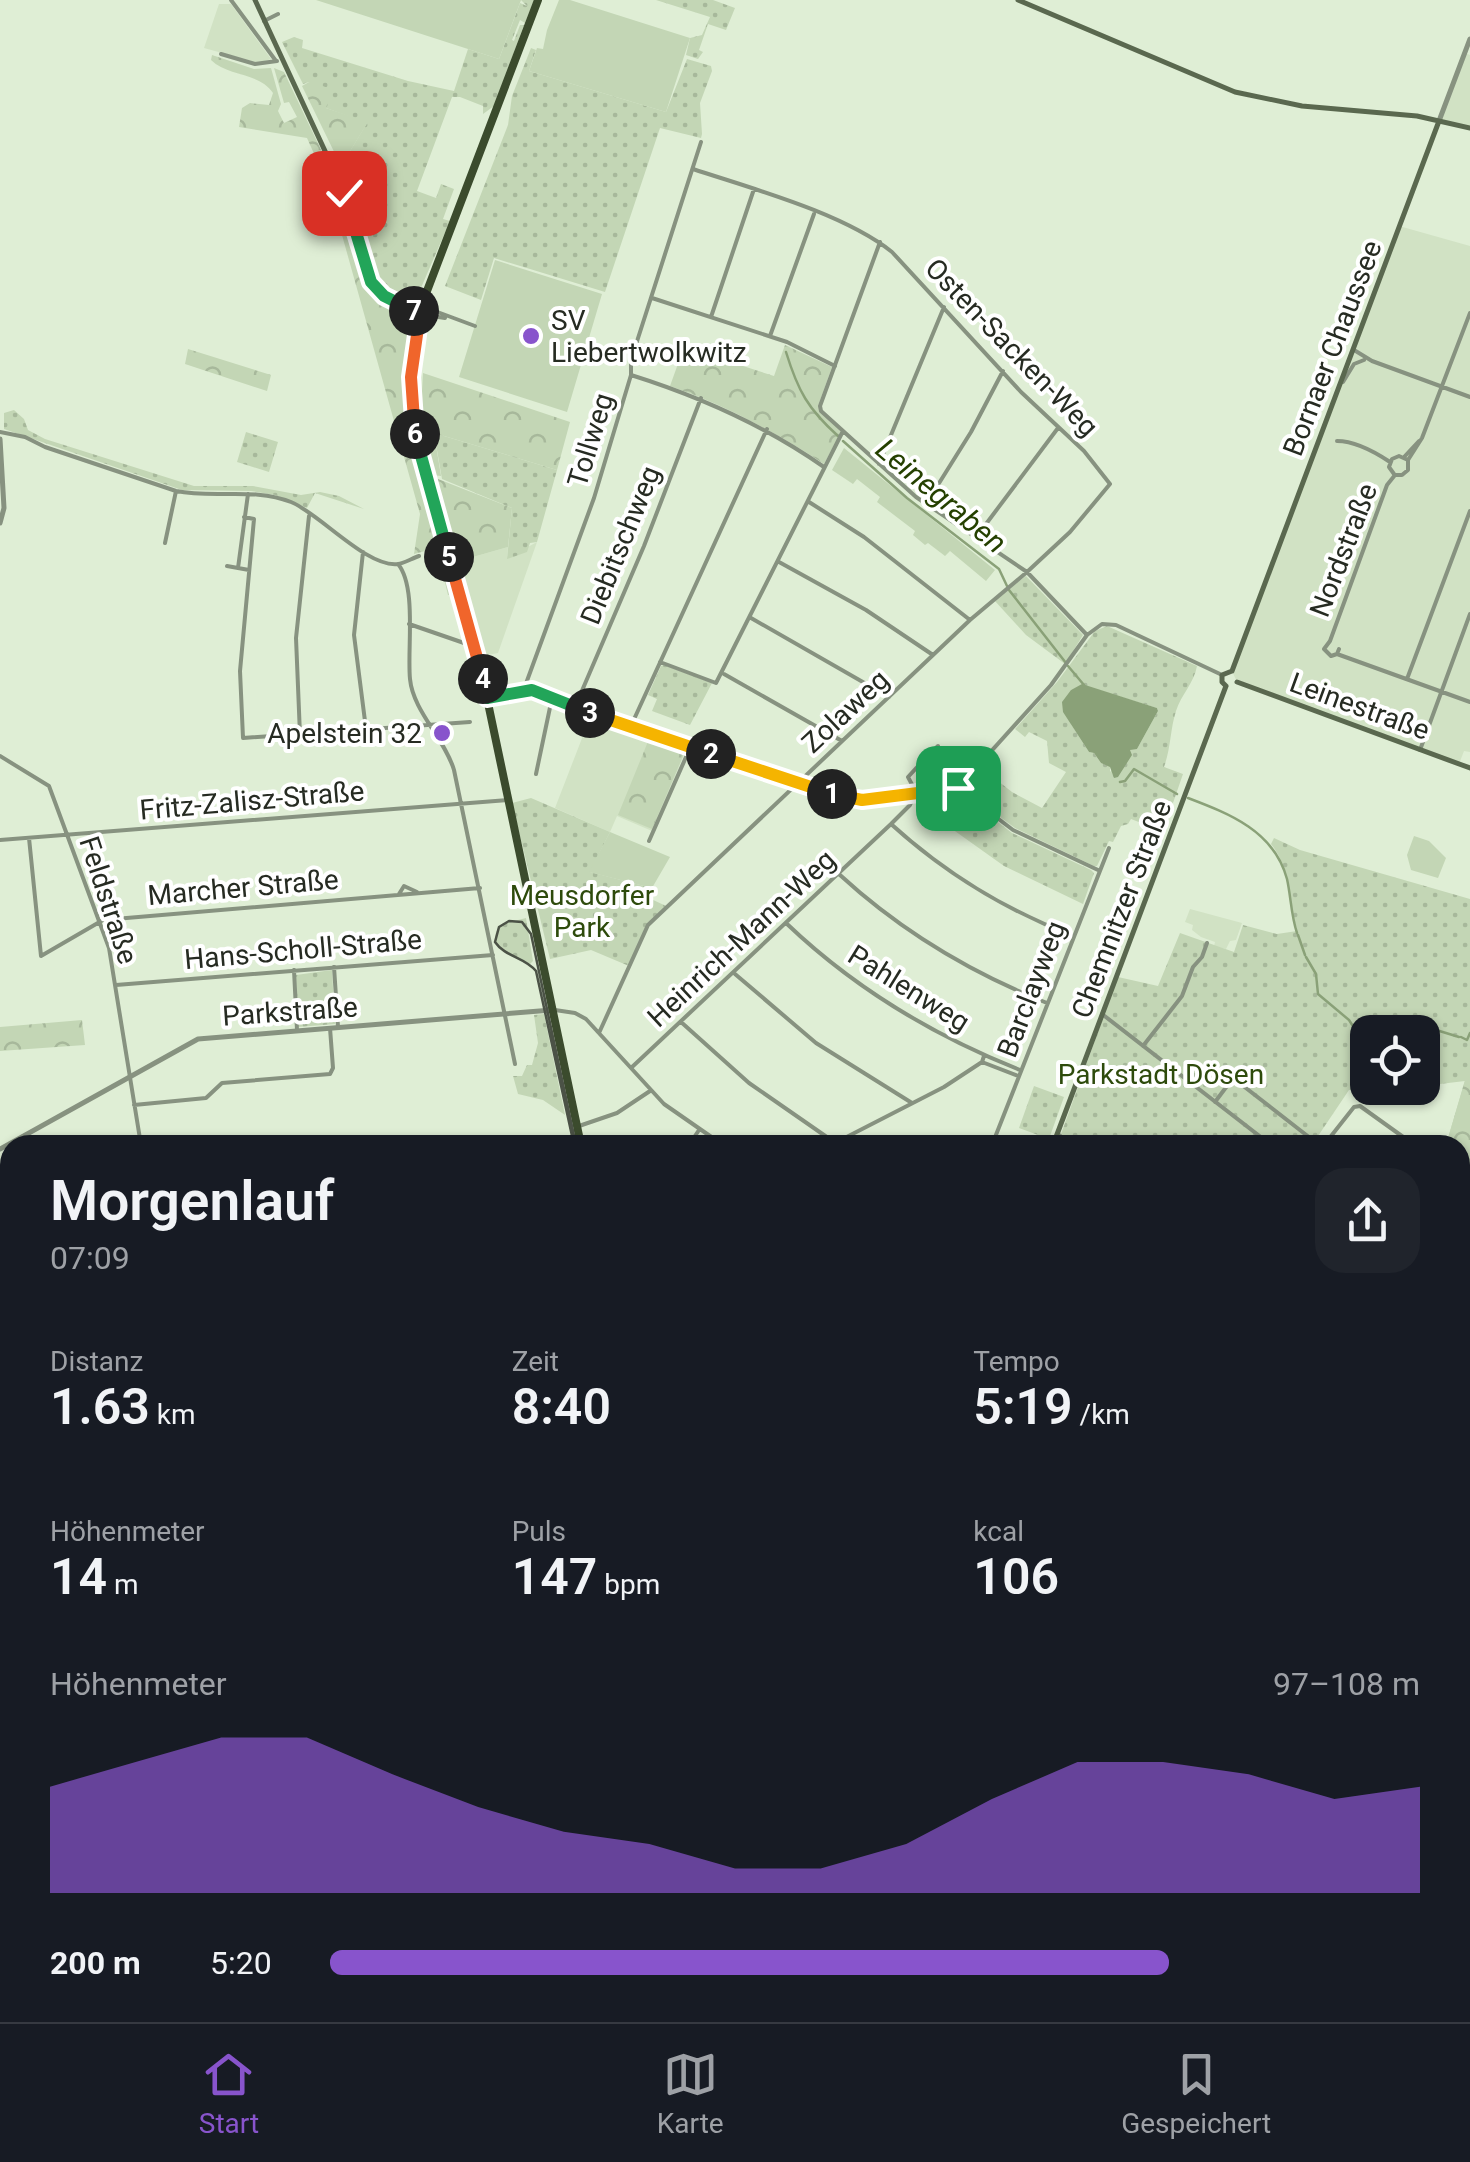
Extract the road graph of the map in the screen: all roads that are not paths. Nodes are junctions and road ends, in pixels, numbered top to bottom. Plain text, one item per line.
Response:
1 (231, 0) edge
2 (255, 0) edge
3 (538, 0) edge
4 (1018, 0) edge
5 (278, 14) dead end
6 (264, 21) junction
7 (1470, 39) edge
8 (221, 54) dead end
9 (279, 60) junction
10 (1438, 122) junction
11 (1470, 128) edge
12 (701, 142) dead end
13 (693, 169) junction
14 (754, 189) junction
15 (814, 212) junction
16 (880, 242) junction
17 (427, 291) junction
18 (651, 298) junction
19 (394, 302) junction
20 (409, 304) junction
21 (944, 307) junction
22 (421, 310) junction
23 (1470, 313) edge
24 (711, 317) junction
25 (476, 326) dead end
26 (770, 336) junction
27 (1353, 352) junction
28 (1364, 360) junction
29 (1372, 361) junction
30 (835, 366) junction
31 (1003, 371) junction
32 (631, 375) junction
33 (1441, 386) junction
34 (1338, 390) junction
35 (1470, 397) edge
36 (700, 398) junction
37 (1058, 428) junction
38 (767, 430) junction
39 (843, 431) junction
40 (0, 436) edge
41 (1337, 441) dead end
42 (1406, 458) junction
43 (1, 460) edge
44 (1390, 462) junction
45 (879, 464) junction
46 (824, 467) junction
47 (1395, 474) junction
48 (1110, 484) joint
49 (176, 491) junction
50 (248, 493) junction
51 (808, 501) junction
52 (926, 504) junction
53 (3, 512) junction
54 (1470, 512) edge
55 (310, 514) junction
56 (244, 516) junction
57 (8, 519) dead end
58 (0, 523) edge
59 (977, 536) junction
60 (164, 543) dead end
61 (362, 552) junction
62 (419, 556) dead end
63 (779, 562) junction
64 (398, 564) junction
65 (227, 566) dead end
66 (238, 568) junction
67 (249, 570) junction
68 (1028, 572) junction
69 (1470, 614) edge
70 (751, 618) junction
71 (970, 620) junction
72 (409, 624) junction
73 (1087, 635) junction
74 (1330, 641) junction
75 (464, 643) dead end
76 (1340, 652) junction
77 (934, 654) junction
78 (660, 662) junction
79 (1232, 670) junction
80 (722, 672) junction
81 (1222, 675) junction
82 (1407, 678) junction
83 (1237, 682) junction
84 (1226, 686) junction
85 (524, 689) junction
86 (1442, 691) junction
87 (889, 697) junction
88 (487, 698) junction
89 (552, 698) junction
90 (1470, 702) edge
91 (576, 707) junction
92 (470, 722) dead end
93 (432, 724) junction
94 (630, 728) junction
95 (366, 730) junction
96 (300, 736) junction
97 (842, 741) junction
98 (938, 746) dead end
99 (690, 748) junction
100 (1420, 750) junction
101 (0, 756) edge
102 (922, 762) junction
103 (1470, 768) edge
104 (536, 774) dead end
105 (797, 783) junction
106 (958, 788) junction
107 (944, 789) junction
108 (916, 792) junction
109 (508, 800) junction
110 (462, 804) junction
111 (891, 824) junction
112 (67, 835) junction
113 (30, 838) junction
114 (0, 840) edge
115 (650, 841) dead end
116 (1109, 848) dead end
117 (1098, 870) junction
118 (839, 874) junction
119 (480, 888) junction
120 (99, 922) junction
121 (786, 923) junction
122 (1073, 936) junction
123 (1207, 943) dead end
124 (493, 954) junction
125 (334, 967) junction
126 (294, 970) junction
127 (733, 972) junction
128 (116, 985) junction
129 (1046, 1003) junction
130 (552, 1010) junction
131 (505, 1014) junction
132 (1102, 1014) junction
133 (681, 1022) junction
134 (338, 1027) junction
135 (330, 1028) junction
136 (297, 1030) junction
137 (599, 1033) junction
138 (1143, 1046) junction
139 (983, 1059) junction
140 (515, 1064) dead end
141 (631, 1068) junction
142 (1019, 1074) junction
143 (129, 1077) junction
144 (650, 1091) junction
145 (1215, 1102) junction
146 (912, 1103) junction
147 (133, 1105) junction
148 (577, 1126) junction
149 (698, 1130) junction
150 (1058, 1134) edge
151 (25, 1135) edge
152 (138, 1135) edge
153 (579, 1135) edge
154 (695, 1135) edge
155 (706, 1135) edge
156 (821, 1135) edge
157 (848, 1135) edge
158 (996, 1135) edge
159 (1258, 1135) edge
160 (1303, 1135) edge
161 (1332, 1135) edge
162 (1401, 1135) edge

1 - 9 street
2 - 6 main road
3 - 17 main road
4 - 10 main road
5 - 6 street
6 - 9 main road
7 - 10 street, Bornaer Chaussee
8 - 9 street
9 - 19 main road
10 - 11 main road
10 - 27 main road, Bornaer Chaussee
12 - 13 street, Tollweg
13 - 14 street
13 - 18 street, Tollweg
14 - 15 street
14 - 24 street
15 - 16 street
15 - 26 street
16 - 21 street, Osten-Sacken-Weg
16 - 30 street
17 - 20 main road
17 - 22 main road
18 - 24 street
18 - 32 street, Tollweg
19 - 20 main road
19 - 22 main road
20 - 22 main road
21 - 31 street, Osten-Sacken-Weg
21 - 45 street
22 - 25 street
22 - 88 main road
23 - 33 street
24 - 26 street
26 - 30 street
27 - 28 street
27 - 29 street
27 - 34 main road, Bornaer Chaussee
28 - 29 street
28 - 34 street
29 - 33 street
30 - 39 street
31 - 37 street, Osten-Sacken-Weg
31 - 52 street
32 - 36 street
32 - 85 street, Tollweg
33 - 35 street
33 - 42 street
34 - 79 main road, Bornaer Chaussee
36 - 38 street
36 - 91 street, Diebitschweg
37 - 48 street, Osten-Sacken-Weg
37 - 59 street
38 - 46 street
38 - 78 street
39 - 45 street
39 - 46 street
40 - 43 street
40 - 49 street
41 - 44 street, Nordstraße
42 - 44 street, Nordstraße
42 - 47 street, Nordstraße
43 - 53 street
44 - 47 street, Nordstraße
45 - 52 street
46 - 51 street
47 - 74 street, Nordstraße
48 - 68 street, Zolaweg
49 - 50 street
49 - 60 street
50 - 55 street
50 - 56 street
51 - 63 street
51 - 71 street
52 - 59 street
53 - 57 street
53 - 58 street
54 - 82 street
55 - 61 street
55 - 96 street
56 - 66 street
56 - 67 street
59 - 68 street
61 - 64 street
61 - 95 street
62 - 64 street
63 - 70 street
63 - 77 street
64 - 72 street
65 - 66 street
66 - 67 street
67 - 96 street
68 - 71 street, Zolaweg
68 - 73 street
69 - 86 street
70 - 80 street
70 - 87 street
71 - 77 street, Zolaweg
72 - 75 street
72 - 93 street
73 - 81 street
73 - 106 street
74 - 76 street, Nordstraße
74 - 76 street, Nordstraße
76 - 82 street, Nordstraße
77 - 87 street, Zolaweg
78 - 80 street
78 - 94 street
79 - 81 main road
79 - 83 main road
80 - 97 street
81 - 84 main road
82 - 86 street, Nordstraße
83 - 84 main road
83 - 100 main road, Leinestraße
84 - 132 main road, Chemnitzer Straße
85 - 88 street
85 - 89 street
86 - 90 street, Nordstraße
86 - 100 street
87 - 97 street, Zolaweg
88 - 109 main road
89 - 91 street
89 - 104 street
91 - 94 street
92 - 93 street
93 - 95 street
93 - 110 street
94 - 99 street
95 - 96 street
97 - 105 street, Zolaweg
98 - 102 street
99 - 105 street
99 - 115 street
100 - 103 main road, Leinestraße
101 - 112 street, Feldstraße
102 - 107 street
102 - 108 street
105 - 108 street
105 - 137 street, Zolaweg
106 - 107 street
106 - 117 street
107 - 108 street
108 - 111 street, Heinrich-Mann-Weg
109 - 110 street, Fritz-Zalisz-Straße
109 - 130 main road
110 - 112 street, Fritz-Zalisz-Straße
110 - 119 street
111 - 118 street, Heinrich-Mann-Weg
111 - 122 street
112 - 113 street, Fritz-Zalisz-Straße
112 - 120 street, Feldstraße
113 - 114 street, Fritz-Zalisz-Straße
113 - 120 street, Marcher Straße
116 - 117 street, Barclayweg
117 - 122 street, Barclayweg
118 - 121 street, Heinrich-Mann-Weg
118 - 129 street
119 - 120 street, Marcher Straße
119 - 124 street
120 - 128 street, Feldstraße
121 - 127 street, Heinrich-Mann-Weg
121 - 139 street, Pahlenweg
122 - 129 street, Barclayweg
123 - 138 street
124 - 125 street, Hans-Scholl-Straße
124 - 131 street
125 - 126 street, Hans-Scholl-Straße
125 - 134 street
126 - 128 street, Hans-Scholl-Straße
126 - 136 street
127 - 133 street, Heinrich-Mann-Weg
127 - 146 street
128 - 143 street, Feldstraße
129 - 142 street, Barclayweg
130 - 131 street, Parkstraße
130 - 137 street
130 - 148 main road
131 - 134 street, Parkstraße
131 - 140 street
132 - 138 street
132 - 150 main road, Chemnitzer Straße
133 - 141 street, Heinrich-Mann-Weg
133 - 156 street
134 - 135 street, Parkstraße
135 - 136 street, Parkstraße
135 - 147 street
136 - 143 street, Parkstraße
137 - 141 street
138 - 145 street
139 - 142 street, Pahlenweg
139 - 146 street
141 - 144 street
142 - 158 street, Barclayweg
143 - 147 street, Feldstraße
143 - 151 street, Parkstraße
144 - 148 street
144 - 149 street
145 - 159 street
145 - 160 street
146 - 157 street
147 - 152 street, Feldstraße
148 - 153 main road
149 - 154 street
149 - 155 street
161 - 162 street

